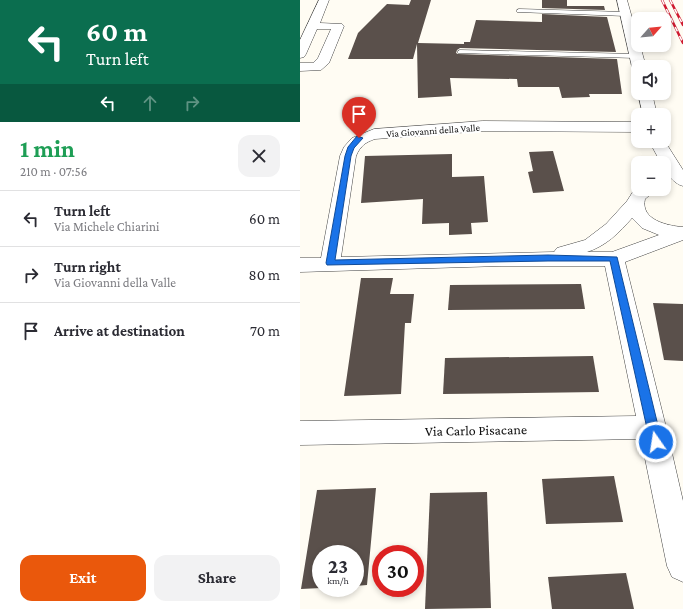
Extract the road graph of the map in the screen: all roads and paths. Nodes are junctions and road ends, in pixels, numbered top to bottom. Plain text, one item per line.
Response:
1 (324, 0) edge
2 (622, 0) edge
3 (519, 11) dead end
4 (626, 14) junction
5 (314, 26) junction
6 (460, 52) dead end
7 (300, 54) edge
8 (637, 60) edge
9 (631, 62) edge
10 (300, 67) edge
11 (631, 126) edge
12 (660, 148) edge
13 (683, 181) edge
14 (671, 187) edge
15 (683, 188) edge
16 (640, 196) edge
17 (641, 196) edge
18 (683, 233) edge
19 (548, 258) junction
20 (614, 259) junction
21 (330, 263) junction
22 (300, 265) edge
23 (652, 427) junction
24 (300, 433) edge
25 (683, 566) edge

1 - 5 street
2 - 4 street
3 - 4 lane
4 - 8 street
5 - 7 street
5 - 10 street
6 - 9 lane
11 - 21 street, Via Giovanni della Valle
12 - 13 street
14 - 15 street
16 - 19 street
17 - 18 street
18 - 20 street
19 - 20 street
19 - 21 street
20 - 23 street
21 - 22 street
23 - 24 street, Via Carlo Pisacane
23 - 25 street

